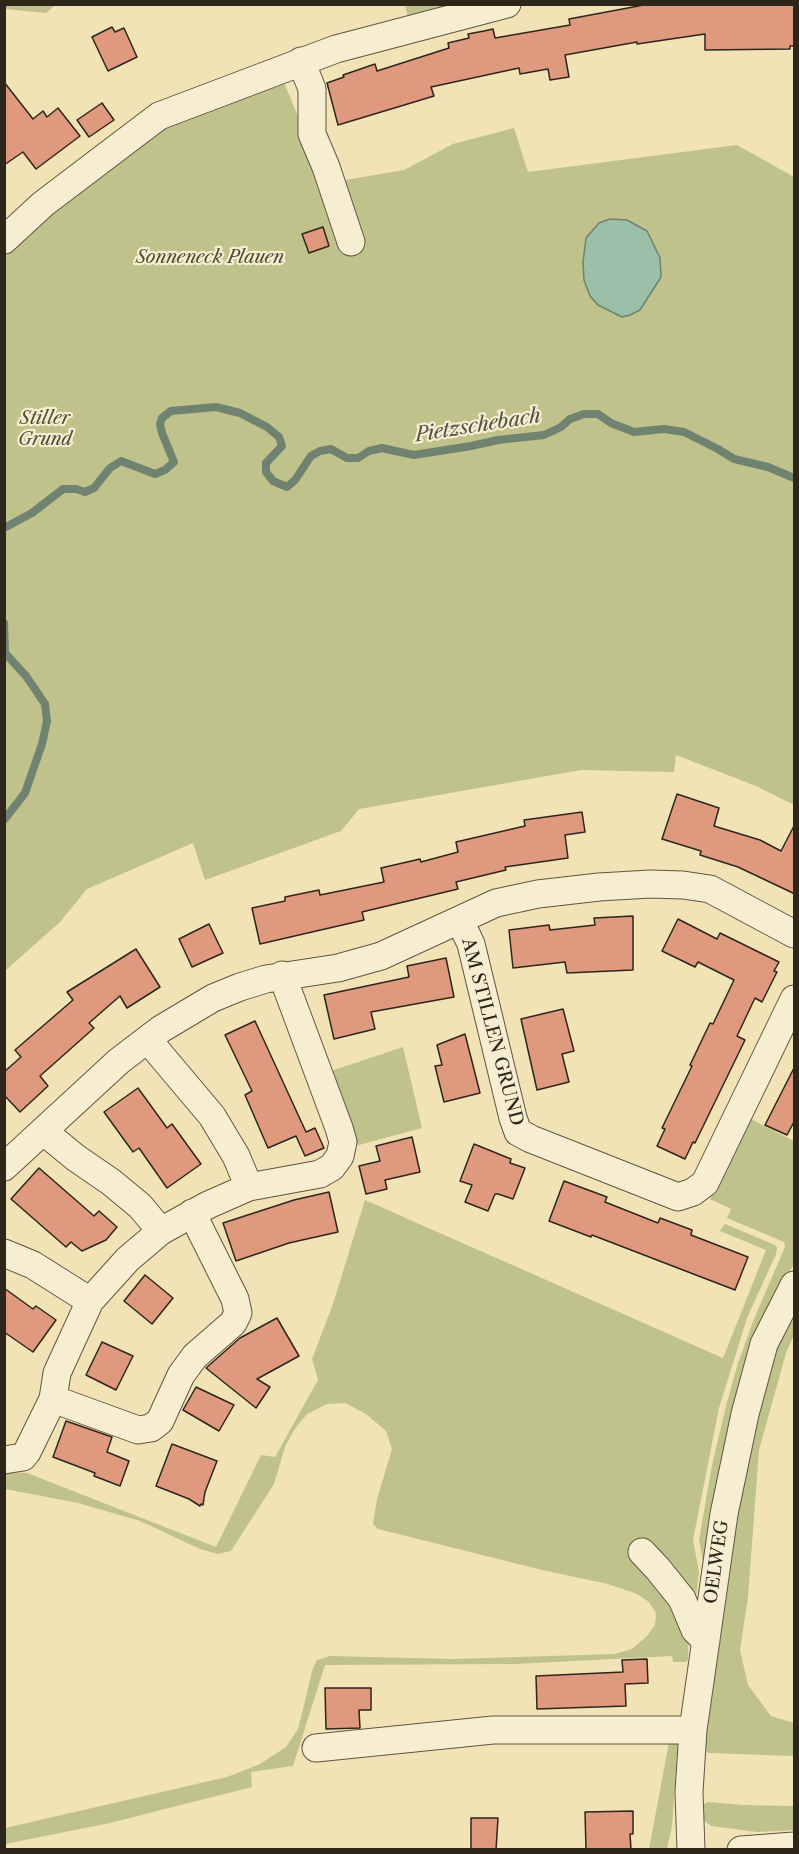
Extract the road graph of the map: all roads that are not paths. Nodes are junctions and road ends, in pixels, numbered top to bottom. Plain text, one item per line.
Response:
1 (507, 4) edge
2 (301, 61) junction
3 (4, 240) edge
4 (351, 242) dead end
5 (460, 921) junction
6 (795, 934) edge
7 (282, 975) junction
8 (795, 999) edge
9 (148, 1040) junction
10 (43, 1131) junction
11 (4, 1167) edge
12 (249, 1187) junction
13 (192, 1213) junction
14 (162, 1231) junction
15 (4, 1253) edge
16 (795, 1284) edge
17 (90, 1301) junction
18 (53, 1400) junction
19 (4, 1460) edge
20 (642, 1552) dead end
21 (706, 1641) junction
22 (693, 1730) junction
23 (316, 1748) dead end
24 (795, 1846) edge
25 (691, 1850) edge
26 (741, 1850) edge

1 - 2 street
2 - 3 street
2 - 4 street
5 - 6 street, AM STILLEN GRUND
5 - 7 street, AM STILLEN GRUND
5 - 8 street, AM STILLEN GRUND
7 - 9 street, AM STILLEN GRUND
7 - 12 street
9 - 10 street, AM STILLEN GRUND
9 - 12 street
10 - 11 street, AM STILLEN GRUND
10 - 14 street
12 - 13 street
13 - 14 street
13 - 18 street
14 - 17 street
15 - 17 street
16 - 21 street, OELWEG
17 - 18 street
18 - 19 street
20 - 21 street
21 - 22 street, OELWEG
22 - 23 street
22 - 25 street, OELWEG
24 - 26 street

